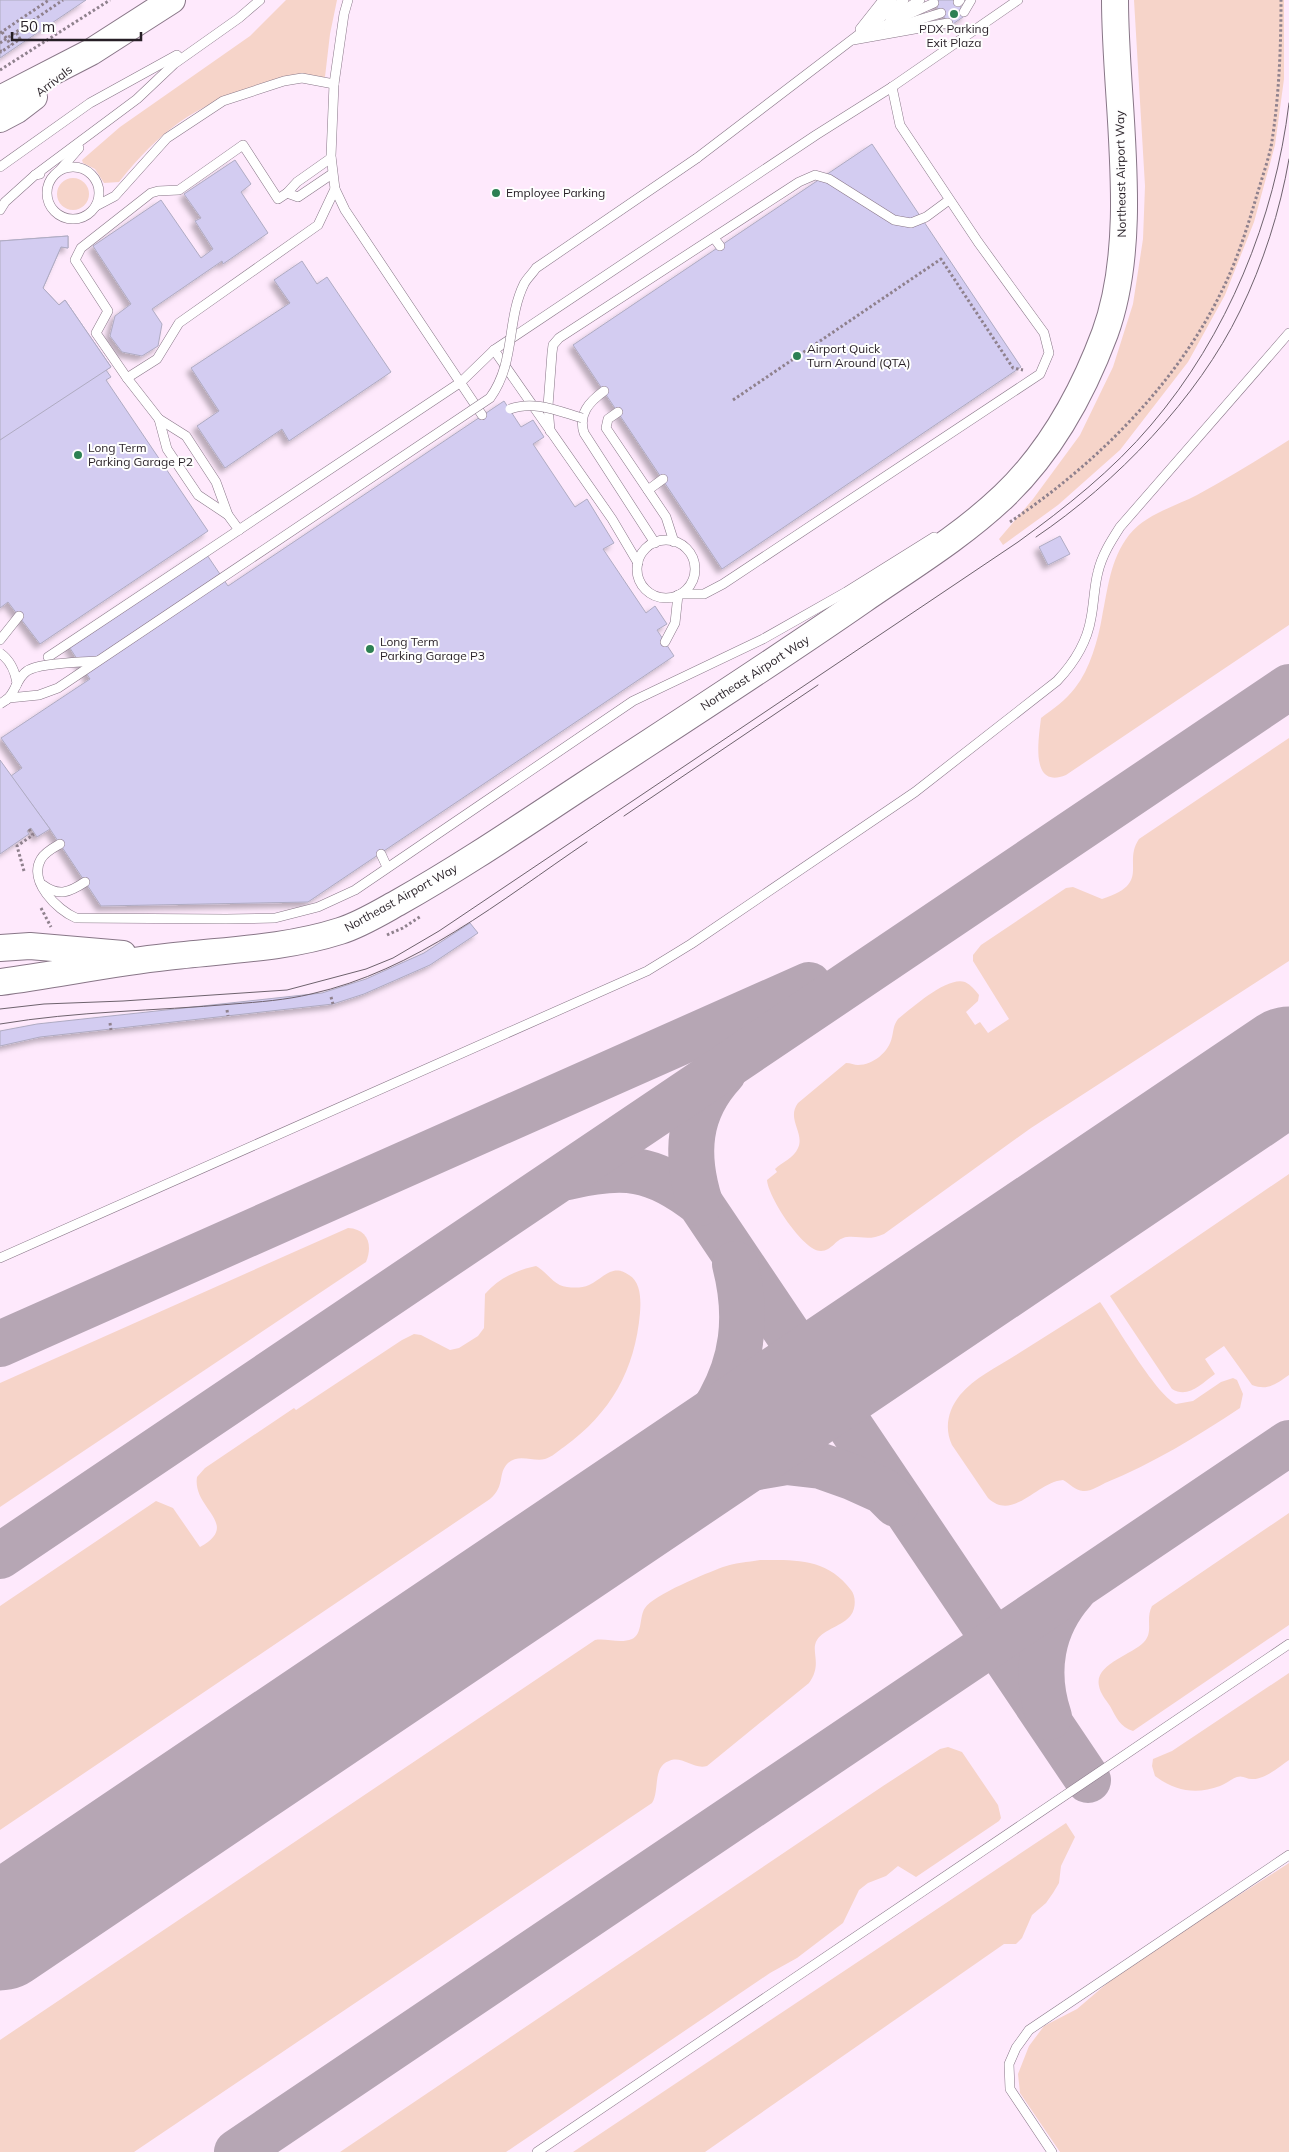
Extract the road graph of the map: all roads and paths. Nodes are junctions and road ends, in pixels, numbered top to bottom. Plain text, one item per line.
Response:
1 (49, 0) edge
2 (63, 0) edge
3 (110, 0) edge
4 (172, 0) edge
5 (260, 0) edge
6 (348, 0) edge
7 (877, 0) edge
8 (883, 0) edge
9 (892, 0) edge
10 (904, 0) edge
11 (920, 0) edge
12 (971, 0) edge
13 (1018, 0) edge
14 (1115, 0) edge
15 (934, 3) dead end
16 (964, 12) dead end
17 (941, 13) dead end
18 (948, 23) dead end
19 (16, 32) junction
20 (1, 33) edge
21 (217, 34) junction
22 (851, 41) junction
23 (0, 42) edge
24 (11, 45) junction
25 (0, 50) edge
26 (0, 70) edge
27 (334, 84) junction
28 (892, 87) junction
29 (4, 116) edge
30 (91, 135) junction
31 (332, 158) junction
32 (0, 167) edge
33 (59, 171) junction
34 (332, 174) junction
35 (35, 175) junction
36 (335, 189) junction
37 (287, 193) junction
38 (950, 200) junction
39 (96, 206) junction
40 (0, 210) edge
41 (714, 238) junction
42 (720, 246) dead end
43 (1289, 333) edge
44 (494, 350) junction
45 (1040, 374) junction
46 (127, 378) junction
47 (461, 382) junction
48 (604, 391) dead end
49 (733, 400) dead end
50 (510, 409) dead end
51 (618, 412) dead end
52 (482, 415) dead end
53 (582, 418) junction
54 (159, 419) junction
55 (550, 431) junction
56 (662, 479) dead end
57 (648, 490) junction
58 (1003, 497) junction
59 (228, 515) junction
60 (952, 527) dead end
61 (239, 530) junction
62 (943, 532) dead end
63 (655, 542) junction
64 (674, 542) junction
65 (638, 563) junction
66 (680, 594) junction
67 (19, 616) dead end
68 (0, 640) edge
69 (665, 642) dead end
70 (0, 653) edge
71 (48, 657) dead end
72 (99, 661) junction
73 (17, 682) junction
74 (0, 704) edge
75 (381, 854) dead end
76 (387, 867) junction
77 (85, 882) dead end
78 (0, 943) edge
79 (30, 946) junction
80 (0, 948) edge
81 (162, 957) junction
82 (0, 982) edge
83 (331, 997) dead end
84 (333, 1004) dead end
85 (227, 1010) dead end
86 (228, 1016) dead end
87 (110, 1023) dead end
88 (111, 1030) dead end
89 (0, 1258) edge
90 (1289, 1644) edge
91 (1289, 1855) edge
92 (537, 2152) edge
93 (1052, 2152) edge

1 - 20 path
2 - 19 path
3 - 26 path
4 - 29 main road
5 - 21 lane
6 - 27 lane
7 - 22 lane
8 - 22 lane
9 - 22 lane
10 - 22 lane
11 - 22 lane
12 - 16 lane
13 - 28 lane
14 - 58 main road, Northeast Airport Way
15 - 22 lane
17 - 22 lane
18 - 22 lane
19 - 23 path
19 - 24 path
20 - 24 path
21 - 30 lane
21 - 32 lane
22 - 72 lane, bridge
24 - 25 path
27 - 31 lane
27 - 39 lane
28 - 38 lane
28 - 44 lane
30 - 33 lane
30 - 35 lane
31 - 34 lane
31 - 37 lane
33 - 35 lane
33 - 39 lane
33 - 39 lane
34 - 36 lane
34 - 37 lane
35 - 40 lane
36 - 46 lane
36 - 47 lane
37 - 46 lane
38 - 41 lane
38 - 45 lane
41 - 42 lane
41 - 55 lane
43 - 89 lane
44 - 47 lane
44 - 55 lane
45 - 49 path
45 - 66 lane
46 - 54 lane
47 - 52 lane
47 - 61 lane
48 - 53 lane
50 - 53 lane, bridge
51 - 57 lane
53 - 63 lane
54 - 59 lane
54 - 59 lane
55 - 65 lane
56 - 57 lane
57 - 64 lane
58 - 60 lane
58 - 81 main road, Northeast Airport Way
59 - 61 lane
61 - 71 lane
62 - 76 lane
63 - 64 lane
63 - 65 lane
64 - 66 lane
65 - 66 lane
66 - 69 lane
67 - 68 lane
70 - 73 lane, bridge
70 - 74 lane, bridge
72 - 73 lane, bridge
72 - 74 lane, bridge
73 - 74 lane, bridge
75 - 76 lane
76 - 77 lane
78 - 79 lane
79 - 80 main road
79 - 81 main road
81 - 82 main road, Northeast Airport Way
83 - 84 path
85 - 86 path
87 - 88 path
90 - 92 lane
91 - 93 lane

